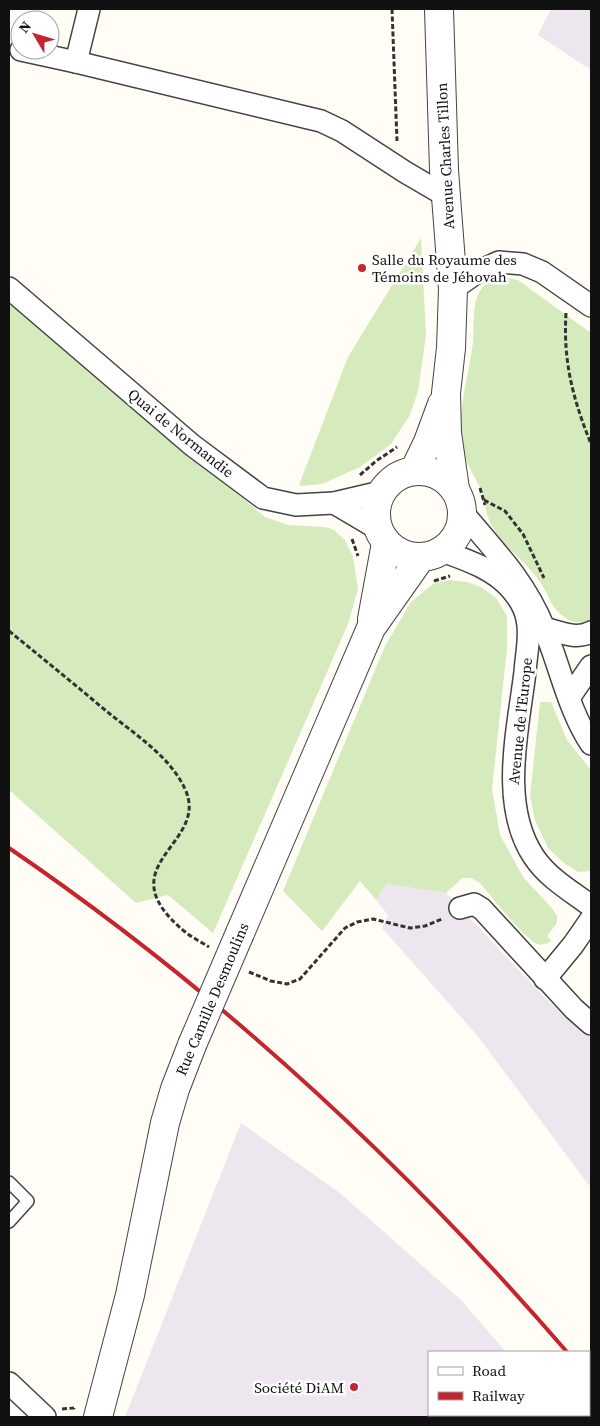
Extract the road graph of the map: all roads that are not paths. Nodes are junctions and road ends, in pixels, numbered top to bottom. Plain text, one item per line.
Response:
1 (89, 9) edge
2 (439, 9) edge
3 (60, 59) edge
4 (76, 62) junction
5 (446, 196) junction
6 (9, 288) edge
7 (453, 289) junction
8 (591, 306) edge
9 (446, 394) junction
10 (414, 471) junction
11 (381, 492) junction
12 (459, 501) junction
13 (334, 502) junction
14 (382, 536) junction
15 (432, 554) junction
16 (371, 628) junction
17 (544, 628) junction
18 (591, 632) edge
19 (591, 666) edge
20 (569, 698) junction
21 (591, 744) edge
22 (591, 906) edge
23 (460, 908) road end
24 (591, 919) edge
25 (545, 978) junction
26 (591, 1024) edge
27 (9, 1182) edge
28 (9, 1222) edge
29 (9, 1383) edge
30 (105, 1386) junction
31 (45, 1417) edge
32 (89, 1417) edge
33 (98, 1417) edge

1 - 4 street
2 - 5 street, Avenue Charles Tillon
3 - 4 street
4 - 5 street
5 - 7 street, Avenue Charles Tillon
6 - 13 street, Quai de Normandie
7 - 8 street
7 - 9 street, Avenue Charles Tillon
9 - 10 street, Avenue Charles Tillon
9 - 12 street, Avenue Charles Tillon
10 - 11 street
10 - 12 street
11 - 13 street, Quai de Normandie
11 - 14 street
12 - 15 street
12 - 17 street
13 - 14 street
14 - 15 street
14 - 16 street, Rue Camille Desmoulins
15 - 16 street, Rue Camille Desmoulins
15 - 22 street, Avenue de l'Europe
16 - 30 street, Rue Camille Desmoulins, bridge
17 - 18 street
17 - 20 street
19 - 20 street
20 - 21 street
23 - 25 street
24 - 25 street
25 - 26 street
27 - 28 lane
29 - 31 street
30 - 32 street
30 - 33 street

